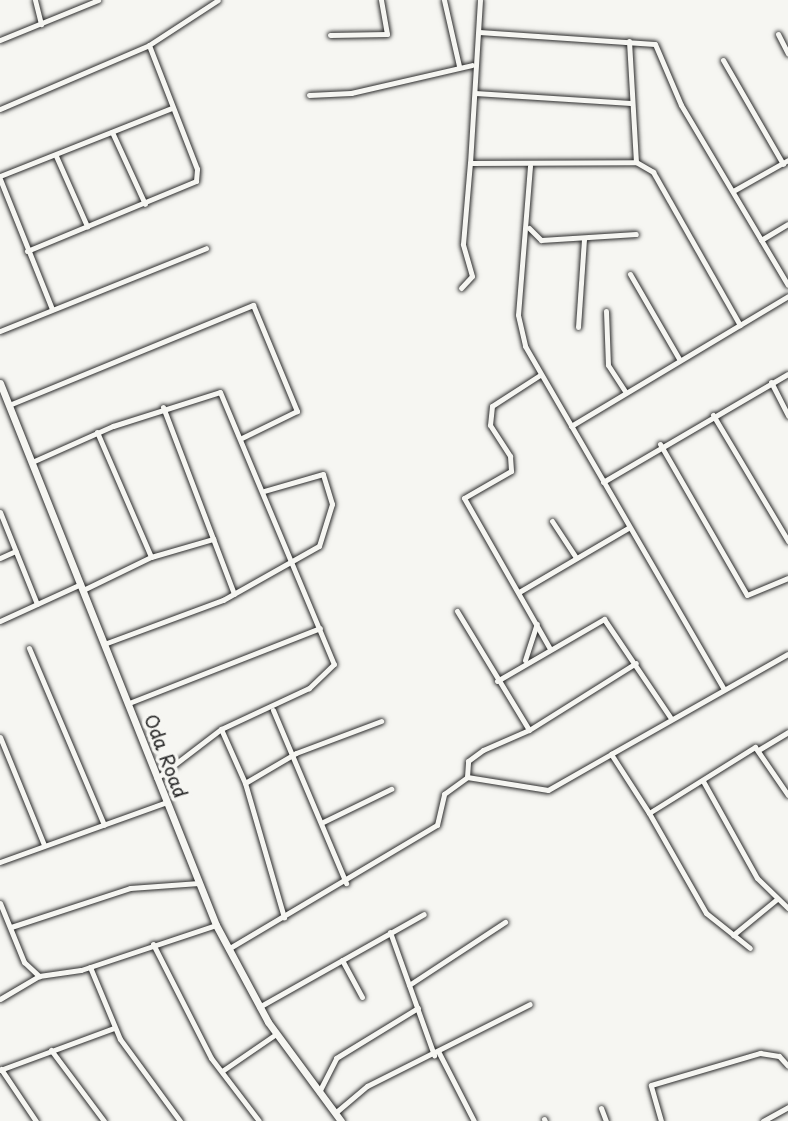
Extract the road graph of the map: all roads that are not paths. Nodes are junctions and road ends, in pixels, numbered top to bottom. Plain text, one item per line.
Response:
1 (35, 0) edge
2 (98, 0) edge
3 (218, 0) edge
4 (381, 0) edge
5 (444, 0) edge
6 (480, 0) edge
7 (41, 24) junction
8 (479, 32) junction
9 (778, 34) dead end
10 (330, 36) dead end
11 (0, 40) edge
12 (628, 41) junction
13 (149, 45) junction
14 (788, 54) edge
15 (723, 60) dead end
16 (472, 65) junction
17 (459, 66) junction
18 (475, 93) junction
19 (309, 95) dead end
20 (631, 103) junction
21 (172, 108) junction
22 (0, 109) edge
23 (112, 132) junction
24 (56, 156) junction
25 (636, 162) junction
26 (785, 162) edge
27 (470, 163) junction
28 (530, 166) junction
29 (0, 178) edge
30 (733, 191) junction
31 (145, 204) junction
32 (788, 224) edge
33 (88, 226) junction
34 (529, 228) junction
35 (636, 234) dead end
36 (584, 239) junction
37 (761, 240) junction
38 (206, 248) dead end
39 (27, 251) junction
40 (630, 274) dead end
41 (788, 285) edge
42 (461, 288) dead end
43 (788, 296) edge
44 (52, 309) junction
45 (606, 310) dead end
46 (740, 325) junction
47 (578, 327) dead end
48 (0, 331) edge
49 (679, 359) junction
50 (788, 374) edge
51 (540, 375) junction
52 (771, 382) junction
53 (0, 383) edge
54 (625, 391) junction
55 (9, 405) junction
56 (163, 407) junction
57 (713, 415) junction
58 (788, 416) edge
59 (571, 426) junction
60 (97, 432) junction
61 (242, 439) junction
62 (660, 444) junction
63 (32, 462) junction
64 (603, 482) junction
65 (264, 491) junction
66 (0, 512) edge
67 (552, 521) dead end
68 (628, 528) junction
69 (213, 539) junction
70 (788, 541) edge
71 (16, 551) junction
72 (575, 556) junction
73 (151, 557) junction
74 (0, 558) edge
75 (293, 562) junction
76 (788, 578) edge
77 (82, 587) junction
78 (519, 592) junction
79 (234, 594) junction
80 (37, 604) junction
81 (457, 611) dead end
82 (0, 621) edge
83 (537, 624) junction
84 (320, 628) junction
85 (104, 644) junction
86 (549, 647) junction
87 (29, 648) dead end
88 (788, 654) edge
89 (525, 660) junction
90 (636, 663) junction
91 (497, 681) junction
92 (723, 688) junction
93 (130, 703) junction
94 (273, 710) junction
95 (670, 717) junction
96 (381, 721) dead end
97 (221, 729) junction
98 (529, 730) junction
99 (788, 732) edge
100 (0, 737) edge
101 (760, 750) junction
102 (296, 753) junction
103 (611, 754) junction
104 (467, 777) junction
105 (157, 778) junction
106 (703, 781) junction
107 (245, 783) junction
108 (391, 789) dead end
109 (788, 795) edge
110 (167, 802) junction
111 (649, 813) junction
112 (323, 822) junction
113 (104, 825) junction
114 (44, 845) junction
115 (0, 862) edge
116 (199, 883) junction
117 (346, 883) junction
118 (777, 899) junction
119 (0, 903) edge
120 (788, 908) edge
121 (424, 914) dead end
122 (284, 917) junction
123 (506, 922) dead end
124 (216, 925) junction
125 (11, 927) junction
126 (390, 932) junction
127 (733, 935) junction
128 (153, 944) junction
129 (750, 948) dead end
130 (227, 950) junction
131 (342, 960) junction
132 (90, 967) junction
133 (39, 976) junction
134 (409, 985) junction
135 (362, 997) dead end
136 (0, 999) edge
137 (530, 1004) dead end
138 (259, 1007) junction
139 (418, 1008) junction
140 (114, 1028) junction
141 (276, 1034) junction
142 (61, 1046) junction
143 (51, 1050) junction
144 (437, 1054) junction
145 (61, 1060) junction
146 (788, 1066) edge
147 (0, 1070) edge
148 (222, 1071) junction
149 (319, 1092) junction
150 (788, 1107) edge
151 (601, 1108) dead end
152 (335, 1113) junction
153 (36, 1121) edge
154 (104, 1121) edge
155 (180, 1121) edge
156 (259, 1121) edge
157 (341, 1121) edge
158 (474, 1121) edge
159 (606, 1121) edge
160 (661, 1121) edge
161 (763, 1121) edge

1 - 7 street
2 - 7 street
3 - 13 street
4 - 10 street
5 - 17 street
6 - 8 street
7 - 11 street
8 - 12 street
8 - 16 street
9 - 14 street
12 - 20 street
12 - 30 street
13 - 21 street
13 - 22 street
15 - 26 street
16 - 17 street
16 - 18 street
17 - 19 street
18 - 20 street
18 - 27 street
20 - 25 street
21 - 23 street
21 - 31 street
23 - 24 street
23 - 31 street
24 - 29 street
24 - 33 street
25 - 28 street
25 - 46 street
26 - 30 street
27 - 28 street
27 - 42 street
28 - 34 street
29 - 39 street
30 - 37 street
31 - 33 street
32 - 37 street
33 - 39 street
34 - 36 street
34 - 51 street
35 - 36 street
36 - 47 street
37 - 41 street
38 - 44 street
39 - 44 street
40 - 49 street
43 - 46 street
44 - 48 street
45 - 54 street
46 - 49 street
49 - 54 street
50 - 52 street
51 - 59 street
51 - 78 street
52 - 57 street
52 - 58 street
53 - 55 street, Oda Road
54 - 59 street
55 - 61 street
55 - 63 street, Oda Road
56 - 60 street
56 - 61 street
56 - 69 street
57 - 62 street
57 - 70 street
59 - 64 street
60 - 63 street
60 - 73 street
61 - 65 street
62 - 64 street
62 - 76 street
63 - 77 street, Oda Road
64 - 68 street
65 - 75 street
65 - 75 street
66 - 71 street
67 - 72 street
68 - 72 street
68 - 92 street
69 - 73 street
69 - 79 street
71 - 74 street
71 - 80 street
72 - 78 street
73 - 77 street
75 - 79 street
75 - 84 street
77 - 80 street
77 - 85 street, Oda Road
78 - 83 street
79 - 85 street
80 - 82 street
81 - 91 street
83 - 86 street
83 - 89 street
84 - 93 street
84 - 94 street
85 - 93 street, Oda Road
86 - 89 street
86 - 90 street
87 - 113 street
88 - 92 street
89 - 91 street
90 - 95 street
90 - 98 street
91 - 98 street
92 - 95 street
93 - 105 street, Oda Road
94 - 97 street
94 - 102 street
95 - 103 street
96 - 102 street
97 - 105 street
97 - 107 street
98 - 104 street
99 - 101 street
100 - 114 street
101 - 106 street
101 - 109 street
102 - 107 street
102 - 112 street
103 - 104 street
103 - 111 street
104 - 117 street
105 - 110 street, Oda Road
106 - 111 street
106 - 118 street
107 - 122 street
108 - 112 street
110 - 113 street
110 - 116 street, Oda Road
111 - 127 street
112 - 117 street
113 - 114 street
114 - 115 street
116 - 124 street, Oda Road
116 - 125 street
117 - 122 street
118 - 120 street
118 - 127 street
119 - 125 street
121 - 126 street
122 - 130 street
123 - 134 street
124 - 128 street
124 - 130 street, Oda Road
125 - 133 street
126 - 131 street
126 - 134 street
127 - 129 street
128 - 132 street
128 - 148 street
130 - 138 street, Oda Road
131 - 135 street
131 - 138 street
132 - 133 street
132 - 140 street
133 - 136 street
134 - 139 street
137 - 144 street
138 - 141 street, Oda Road
139 - 144 street
139 - 149 street
140 - 142 street
140 - 155 street
141 - 148 street
141 - 149 street, Oda Road
142 - 143 street
142 - 145 street
143 - 145 street
143 - 147 street
144 - 152 street
144 - 158 street
145 - 154 street
146 - 160 street
147 - 153 street
148 - 156 street
149 - 152 street, Oda Road
150 - 161 street
151 - 159 street
152 - 157 street, Oda Road

